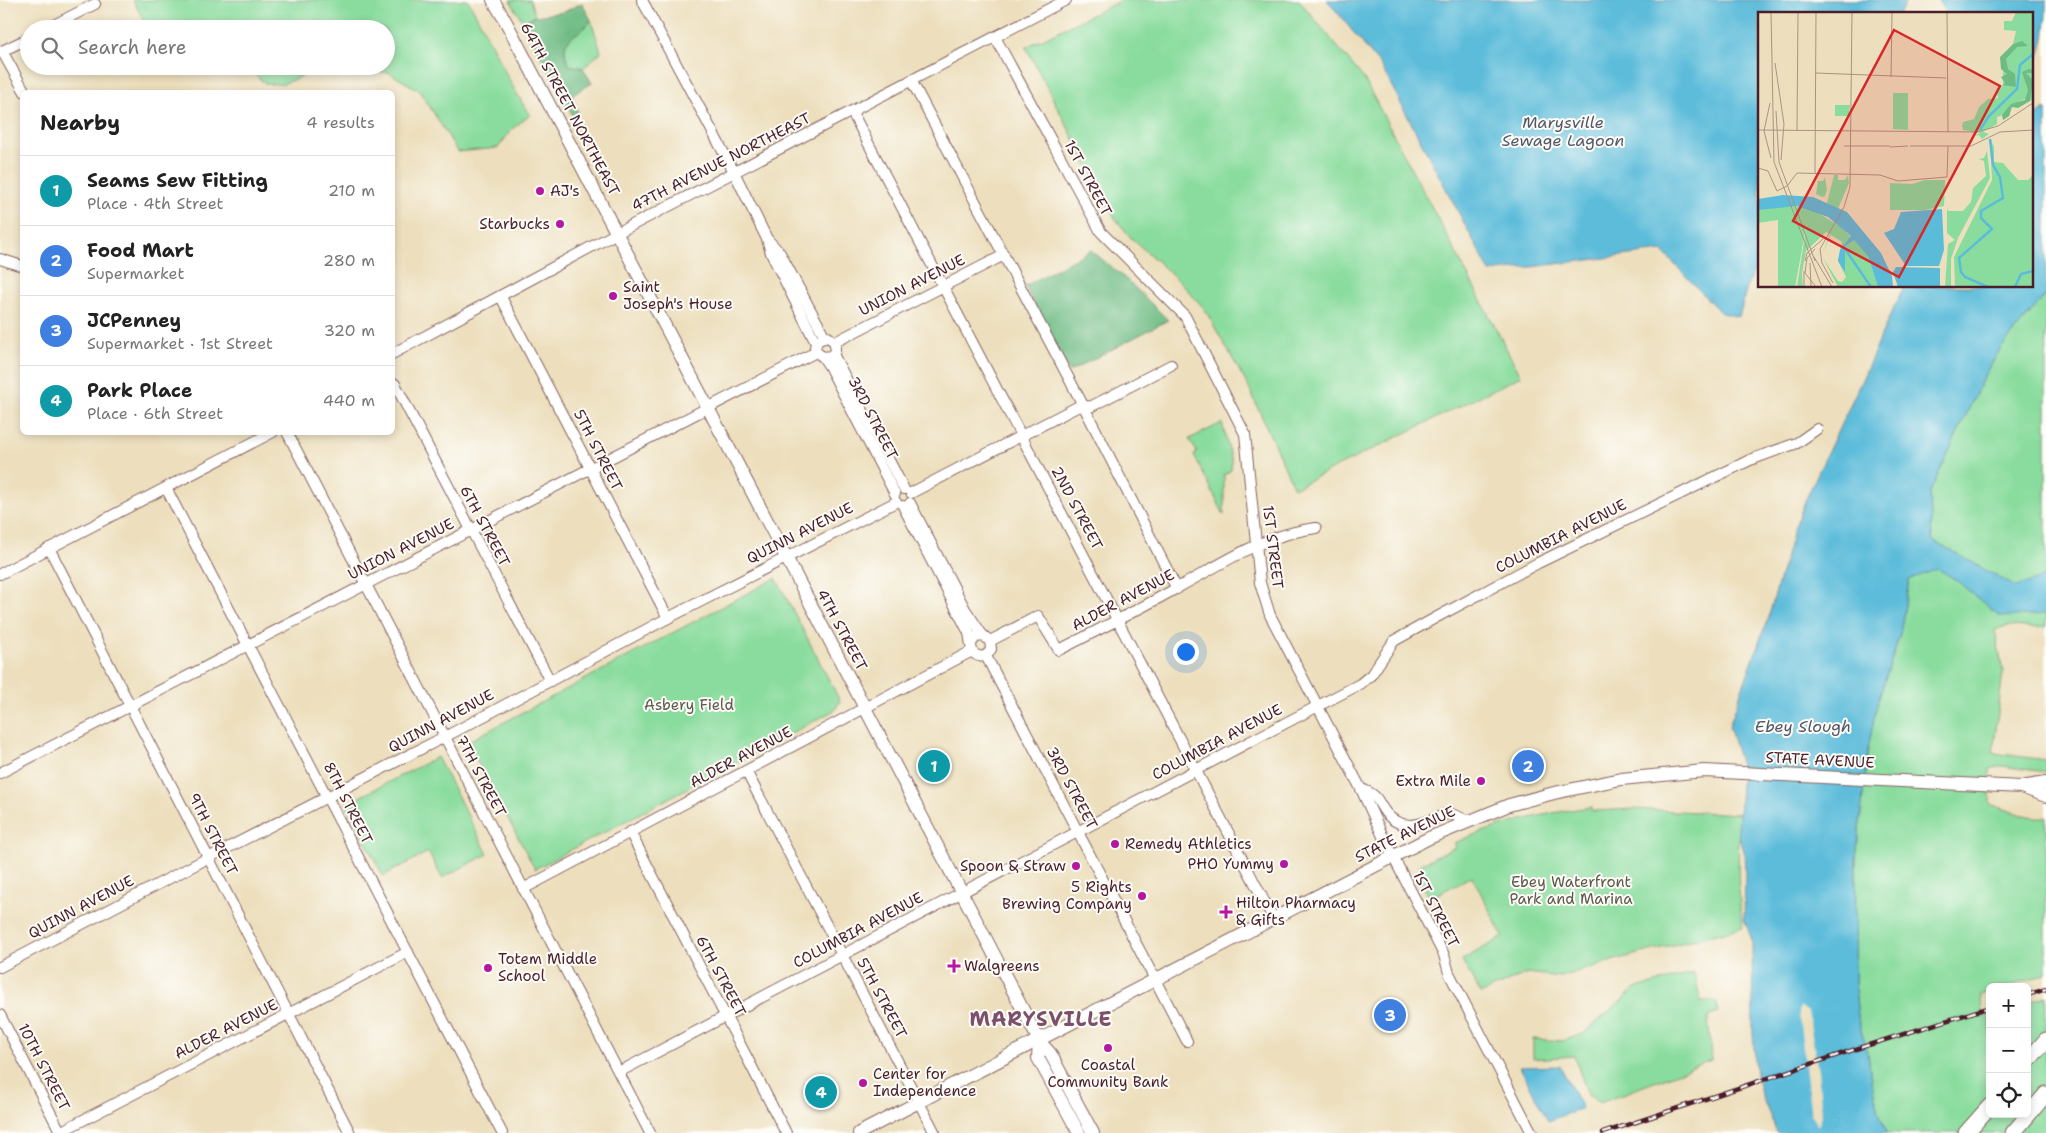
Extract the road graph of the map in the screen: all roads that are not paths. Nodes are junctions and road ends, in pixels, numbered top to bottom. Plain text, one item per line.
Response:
1 (492, 0) edge
2 (642, 0) edge
3 (1066, 0) edge
4 (95, 4) dead end
5 (64, 20) edge
6 (995, 37) junction
7 (20, 42) edge
8 (1, 52) edge
9 (911, 80) junction
10 (24, 90) edge
11 (852, 112) junction
12 (734, 172) junction
13 (616, 233) junction
14 (1004, 255) junction
15 (0, 259) edge
16 (20, 265) edge
17 (943, 286) junction
18 (501, 297) junction
19 (835, 342) junction
20 (820, 347) junction
21 (395, 352) edge
22 (834, 354) junction
23 (1171, 365) dead end
24 (395, 384) dead end
25 (1084, 407) junction
26 (708, 408) junction
27 (1817, 429) dead end
28 (268, 435) edge
29 (289, 435) edge
30 (1022, 435) junction
31 (590, 468) junction
32 (166, 488) junction
33 (903, 498) junction
34 (1316, 528) dead end
35 (470, 530) junction
36 (1257, 544) junction
37 (49, 548) junction
38 (786, 557) junction
39 (0, 574) edge
40 (366, 584) junction
41 (1177, 589) junction
42 (668, 618) junction
43 (1118, 619) junction
44 (986, 639) junction
45 (248, 645) junction
46 (972, 647) junction
47 (986, 656) junction
48 (550, 680) junction
49 (130, 706) junction
50 (1318, 706) junction
51 (865, 708) junction
52 (444, 737) junction
53 (1197, 770) junction
54 (746, 771) junction
55 (0, 773) edge
56 (2046, 783) edge
57 (2021, 787) junction
58 (1361, 789) junction
59 (2046, 796) edge
60 (328, 797) junction
61 (1470, 821) junction
62 (630, 832) junction
63 (1078, 832) junction
64 (1393, 857) junction
65 (208, 858) junction
66 (524, 889) junction
67 (962, 893) junction
68 (1274, 920) junction
69 (408, 952) junction
70 (842, 955) junction
71 (0, 967) edge
72 (1154, 981) junction
73 (289, 1013) junction
74 (0, 1015) edge
75 (726, 1016) junction
76 (2046, 1040) edge
77 (1039, 1041) junction
78 (1187, 1041) dead end
79 (2031, 1057) edge
80 (619, 1072) junction
81 (2046, 1094) edge
82 (919, 1102) junction
83 (1986, 1110) edge
84 (498, 1132) edge
85 (60, 1133) edge
86 (350, 1133) edge
87 (650, 1133) edge
88 (786, 1133) edge
89 (859, 1133) edge
90 (935, 1133) edge
91 (1079, 1133) edge
92 (1093, 1133) edge
93 (1532, 1133) edge
94 (1966, 1133) edge
95 (2013, 1133) edge

1 - 13 main road, 64TH STREET NORTHEAST
2 - 12 street, 3RD STREET
3 - 6 street, 47TH AVENUE NORTHEAST
4 - 5 street
6 - 9 street, 47TH AVENUE NORTHEAST
6 - 36 street, 1ST STREET
7 - 8 street
8 - 10 street
9 - 11 street, 47TH AVENUE NORTHEAST
9 - 14 street
11 - 12 street, 47TH AVENUE NORTHEAST
11 - 17 street, 2ND STREET
12 - 13 street, 47TH AVENUE NORTHEAST
12 - 20 street, 3RD STREET
13 - 18 street, 47TH AVENUE NORTHEAST
13 - 26 main road, 4TH STREET
14 - 17 street, UNION AVENUE
14 - 25 street
15 - 16 street
17 - 19 street, UNION AVENUE
17 - 30 street, 2ND STREET
18 - 21 street, 47TH AVENUE NORTHEAST
18 - 31 street, 5TH STREET
19 - 20 street
19 - 22 street
20 - 22 street, UNION AVENUE
20 - 26 street, UNION AVENUE
20 - 33 street, 3RD STREET
22 - 33 street, 3RD STREET
23 - 25 street, QUINN AVENUE
24 - 35 street, 6TH STREET
25 - 30 street, QUINN AVENUE
25 - 41 street
26 - 31 street, UNION AVENUE
26 - 38 main road, 4TH STREET
27 - 50 street, COLUMBIA AVENUE
28 - 32 street
29 - 40 street, 7TH STREET
30 - 33 street, QUINN AVENUE
30 - 43 street, 2ND STREET
31 - 35 street, UNION AVENUE
31 - 42 street, 5TH STREET
32 - 37 street
32 - 45 street, 8TH STREET
33 - 38 street, QUINN AVENUE
33 - 44 street, 3RD STREET
33 - 46 street, 3RD STREET
34 - 36 street
35 - 40 street, UNION AVENUE
35 - 48 street, 6TH STREET
36 - 41 street, ALDER AVENUE
36 - 50 street, 1ST STREET
37 - 39 street
37 - 49 street, 9TH STREET
38 - 42 street, QUINN AVENUE
38 - 51 main road, 4TH STREET
40 - 45 street, UNION AVENUE
40 - 52 street, 7TH STREET
41 - 43 street, ALDER AVENUE
42 - 48 street, QUINN AVENUE
43 - 44 street, ALDER AVENUE
43 - 53 street, 2ND STREET
44 - 46 street
44 - 47 street
45 - 49 street, UNION AVENUE
45 - 60 street, 8TH STREET
46 - 47 street
46 - 51 street, ALDER AVENUE
47 - 63 street, 3RD STREET
48 - 52 street, QUINN AVENUE
49 - 55 street, UNION AVENUE
49 - 65 street, 9TH STREET
50 - 53 street, COLUMBIA AVENUE
50 - 58 street, 1ST STREET
51 - 54 street, ALDER AVENUE
51 - 67 main road, 4TH STREET
52 - 60 street, QUINN AVENUE
52 - 66 street, 7TH STREET
53 - 63 street, COLUMBIA AVENUE
53 - 68 street, 2ND STREET
54 - 62 street, ALDER AVENUE
54 - 70 street, 5TH STREET
56 - 57 main road, STATE AVENUE
57 - 59 main road, STATE AVENUE
57 - 61 main road, STATE AVENUE
58 - 61 street
58 - 64 street, 1ST STREET
60 - 65 street, QUINN AVENUE
60 - 69 street, 8TH STREET
61 - 64 main road, STATE AVENUE
62 - 66 street, ALDER AVENUE
62 - 75 street, 6TH STREET
63 - 67 street, COLUMBIA AVENUE
63 - 72 street, 3RD STREET
64 - 68 main road, STATE AVENUE
64 - 93 street, 1ST STREET
65 - 71 street, QUINN AVENUE
65 - 73 street, 9TH STREET
66 - 80 street, 7TH STREET
67 - 70 street, COLUMBIA AVENUE
67 - 77 main road, 4TH STREET
68 - 72 main road, STATE AVENUE
69 - 73 street, ALDER AVENUE
69 - 84 street, 8TH STREET
70 - 75 street, COLUMBIA AVENUE
70 - 82 street, 5TH STREET
72 - 77 main road, STATE AVENUE
72 - 78 street, 3RD STREET
73 - 85 street, ALDER AVENUE
73 - 86 street, 9TH STREET
74 - 85 street, 10TH STREET
75 - 80 street, COLUMBIA AVENUE
75 - 88 street, 6TH STREET
76 - 79 highway
77 - 82 main road, STATE AVENUE
77 - 91 main road, 4TH STREET
77 - 92 main road, 4TH STREET
80 - 87 street, 7TH STREET
81 - 95 highway
82 - 89 main road, STATE AVENUE
82 - 90 street, 5TH STREET
83 - 94 highway

